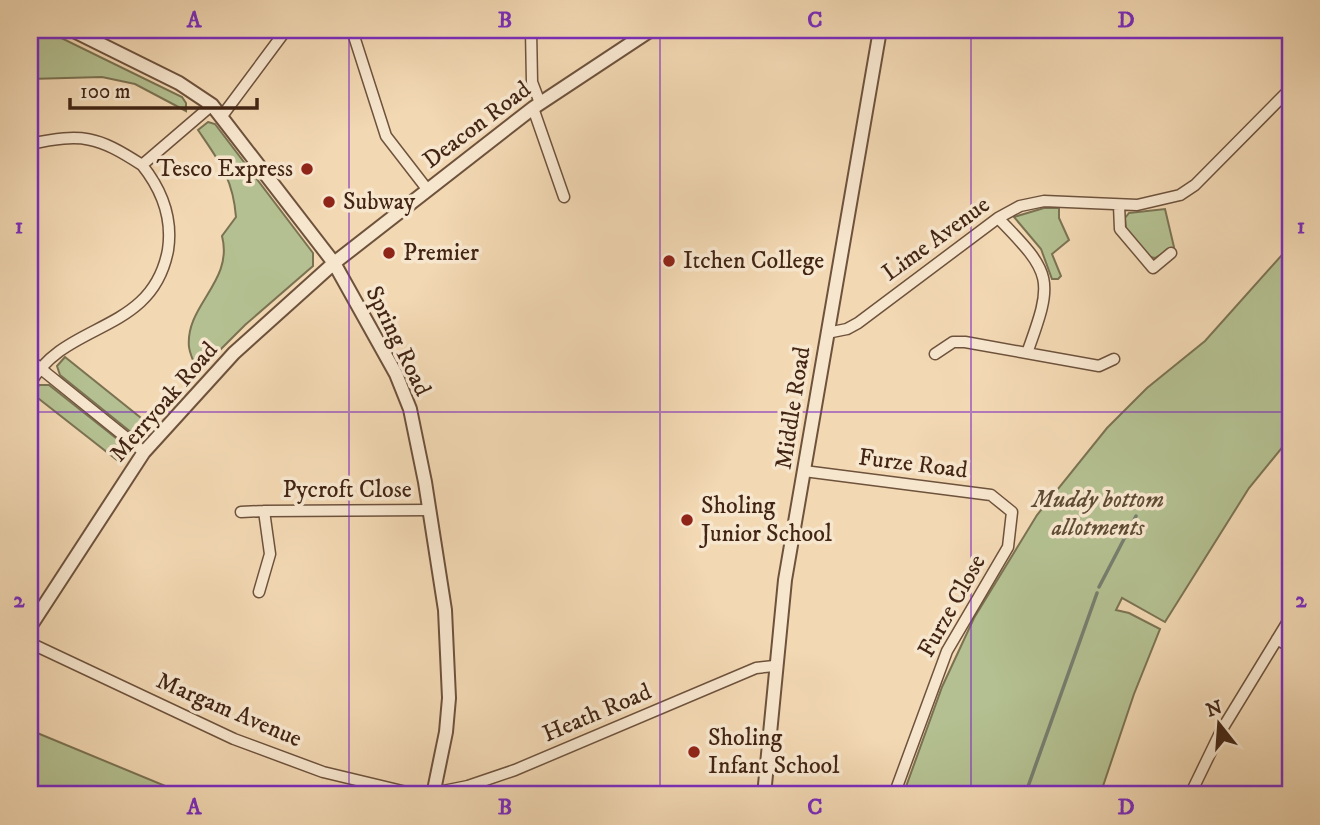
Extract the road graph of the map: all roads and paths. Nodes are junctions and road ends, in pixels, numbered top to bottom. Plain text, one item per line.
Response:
1 (72, 30) edge
2 (286, 30) edge
3 (352, 30) edge
4 (531, 30) edge
5 (651, 30) edge
6 (880, 30) edge
7 (1290, 89) edge
8 (212, 105) junction
9 (536, 105) junction
10 (222, 116) junction
11 (30, 144) edge
12 (142, 165) junction
13 (427, 190) junction
14 (564, 197) dead end
15 (1119, 205) junction
16 (998, 218) junction
17 (1171, 253) dead end
18 (334, 263) junction
19 (827, 333) junction
20 (1027, 353) junction
21 (935, 354) dead end
22 (1114, 359) dead end
23 (30, 360) edge
24 (39, 367) junction
25 (30, 384) edge
26 (144, 452) junction
27 (804, 471) junction
28 (430, 510) junction
29 (241, 512) dead end
30 (264, 512) junction
31 (1012, 512) joint
32 (260, 592) dead end
33 (1290, 618) edge
34 (30, 627) edge
35 (1277, 639) junction
36 (30, 643) edge
37 (1290, 647) edge
38 (774, 666) junction
39 (433, 794) edge
40 (419, 795) edge
41 (764, 795) edge
42 (894, 795) edge
43 (1190, 795) edge

1 - 8 street, Spring Road
2 - 10 street
3 - 13 street
4 - 9 street
5 - 9 street, Deacon Road
6 - 19 street, Middle Road
7 - 15 street, Lime Avenue
8 - 10 street, Spring Road
8 - 12 street
9 - 13 street, Deacon Road
9 - 14 street
10 - 18 street, Spring Road
11 - 12 street
12 - 24 street
13 - 18 street, Deacon Road
15 - 16 street, Lime Avenue
15 - 17 street
16 - 19 street, Lime Avenue
16 - 20 street
18 - 26 street, Merryoak Road
18 - 28 street, Spring Road
19 - 27 street, Middle Road
20 - 21 street
20 - 22 street
23 - 24 street
24 - 25 street
24 - 26 street
26 - 34 street, Merryoak Road
27 - 31 street, Furze Road
27 - 38 street, Middle Road
28 - 30 street, Pycroft Close
28 - 39 street, Spring Road
29 - 30 street, Pycroft Close
30 - 32 street, Pycroft Close
31 - 42 street, Furze Close
33 - 35 street
35 - 37 street
35 - 43 street
36 - 40 street, Margam Avenue
38 - 39 street, Heath Road
38 - 41 street, Middle Road

